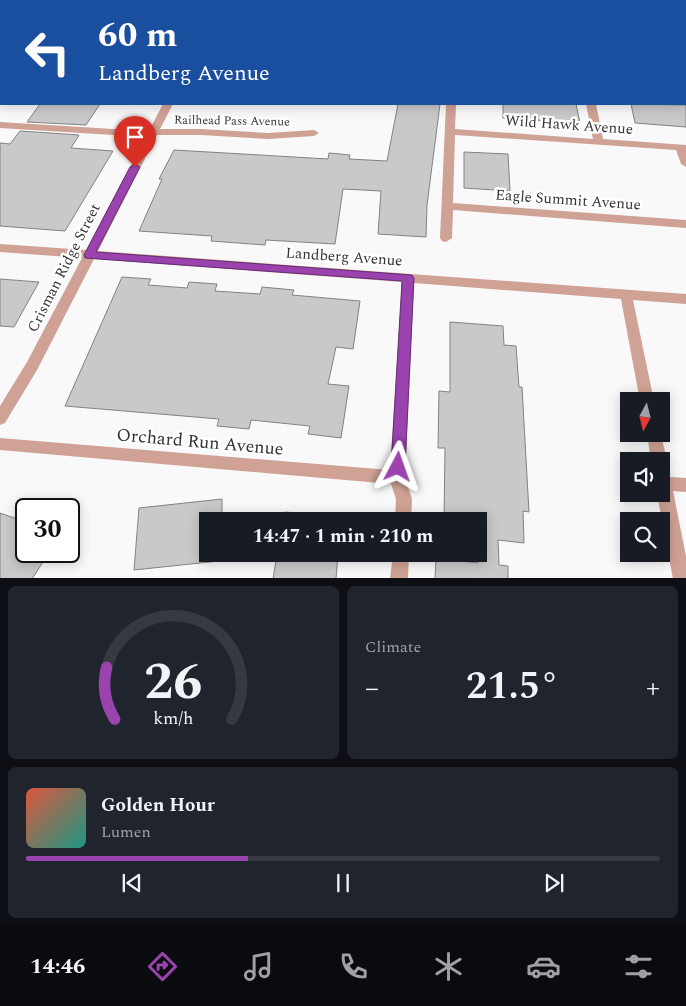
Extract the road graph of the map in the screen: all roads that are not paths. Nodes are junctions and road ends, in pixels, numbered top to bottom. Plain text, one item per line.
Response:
1 (167, 105) edge
2 (451, 105) edge
3 (592, 105) edge
4 (0, 125) edge
5 (153, 132) junction
6 (314, 132) dead end
7 (450, 132) junction
8 (600, 142) junction
9 (683, 148) edge
10 (686, 164) edge
11 (447, 206) junction
12 (686, 224) edge
13 (446, 238) dead end
14 (0, 248) edge
15 (89, 255) junction
16 (408, 278) junction
17 (626, 294) junction
18 (686, 299) edge
19 (645, 392) edge
20 (0, 419) edge
21 (0, 444) edge
22 (397, 478) junction
23 (670, 479) edge
24 (686, 484) edge
25 (667, 502) edge
26 (403, 512) edge
27 (400, 562) edge
28 (399, 578) edge
29 (682, 578) edge

1 - 5 street, Crisman Ridge Street
2 - 7 street
3 - 8 street
4 - 5 street, Railhead Pass Avenue
5 - 6 street, Railhead Pass Avenue
5 - 15 street, Crisman Ridge Street
7 - 8 street, Wild Hawk Avenue
7 - 11 street
8 - 9 street, Wild Hawk Avenue
9 - 10 street
11 - 12 street, Eagle Summit Avenue
11 - 13 street
14 - 15 street, Landberg Avenue
15 - 16 street, Landberg Avenue
15 - 20 street, Crisman Ridge Street
16 - 17 street, Landberg Avenue
16 - 22 street
17 - 18 street, Landberg Avenue
17 - 19 street
21 - 22 street, Orchard Run Avenue
22 - 26 street
23 - 24 street
25 - 29 street
27 - 28 street

